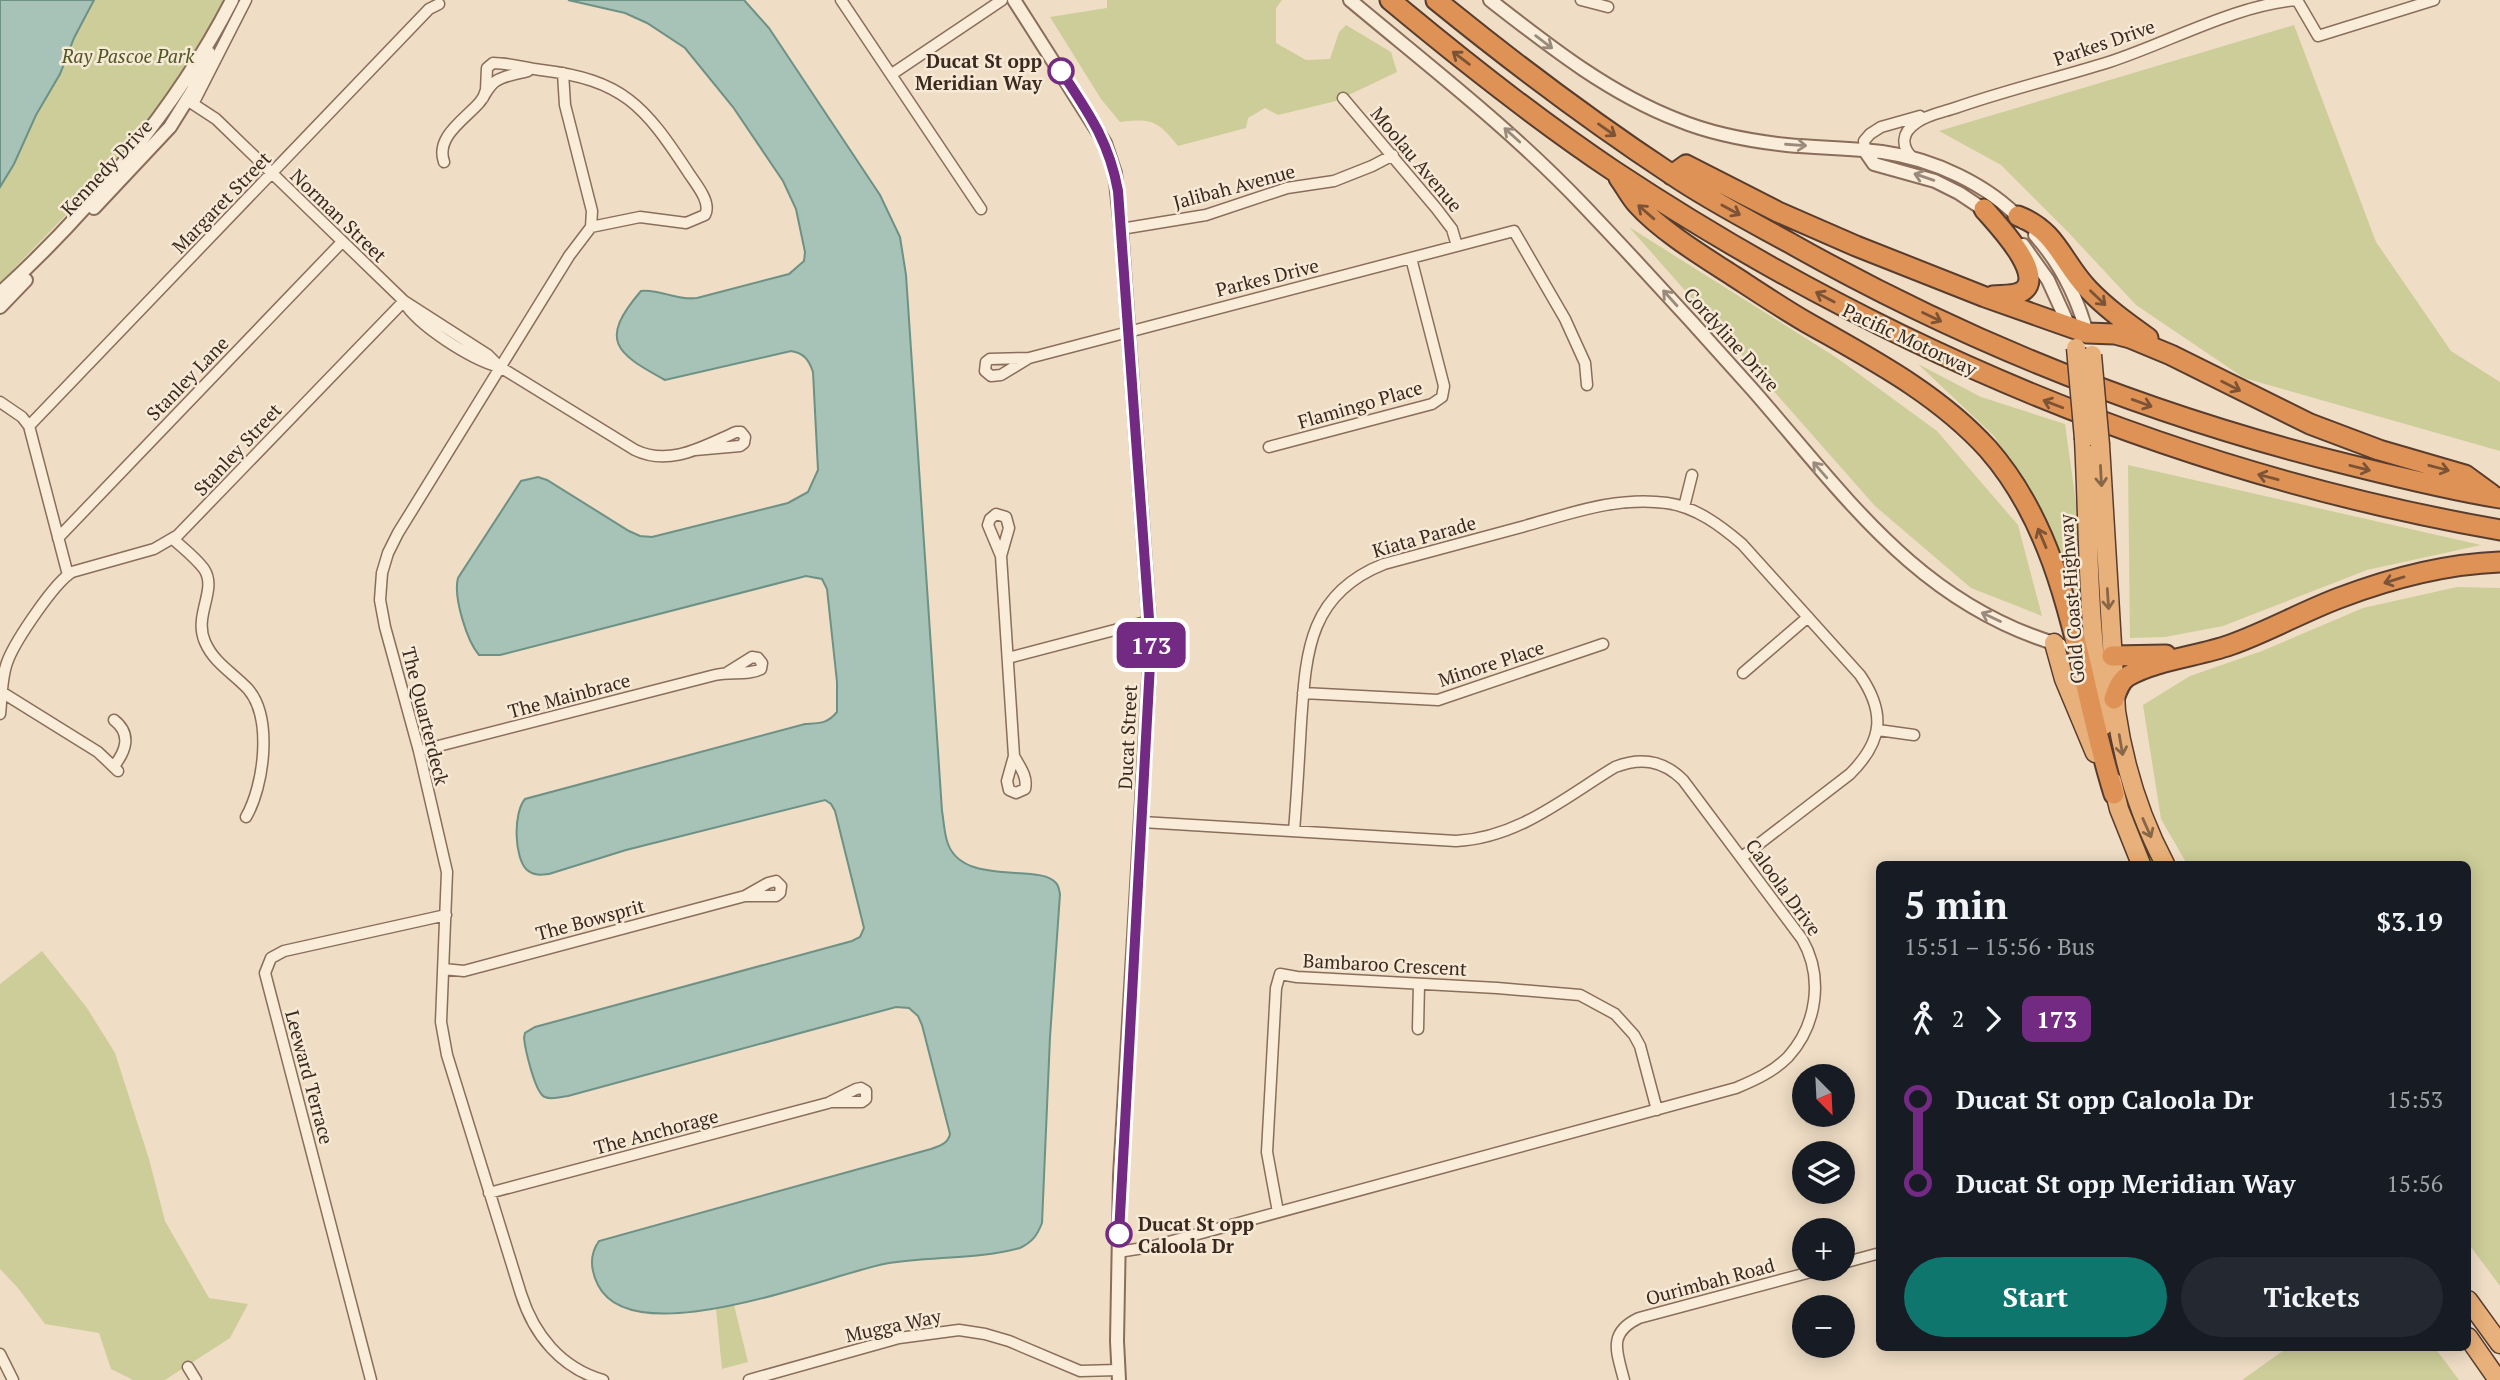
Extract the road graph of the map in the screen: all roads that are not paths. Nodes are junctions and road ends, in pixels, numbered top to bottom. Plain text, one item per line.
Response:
1 (232, 0) edge
2 (246, 0) edge
3 (841, 0) edge
4 (1002, 0) edge
5 (1014, 0) edge
6 (1350, 0) edge
7 (1390, 0) edge
8 (1436, 0) edge
9 (1490, 0) edge
10 (1581, 0) edge
11 (2434, 0) edge
12 (2299, 1) edge
13 (439, 4) dead end
14 (1608, 7) dead end
15 (214, 36) junction
16 (543, 71) junction
17 (563, 72) junction
18 (892, 74) junction
19 (482, 98) junction
20 (1343, 98) dead end
21 (190, 102) junction
22 (1962, 106) junction
23 (1865, 150) junction
24 (131, 153) junction
25 (1393, 155) junction
26 (1914, 159) junction
27 (444, 162) dead end
28 (1615, 171) junction
29 (271, 174) junction
30 (1672, 176) junction
31 (981, 209) dead end
32 (1984, 209) junction
33 (2018, 216) junction
34 (591, 227) junction
35 (1121, 229) junction
36 (342, 242) junction
37 (1457, 246) junction
38 (1411, 258) junction
39 (0, 293) edge
40 (1985, 297) junction
41 (404, 301) junction
42 (0, 307) edge
43 (1129, 331) junction
44 (2081, 340) junction
45 (2171, 355) junction
46 (1029, 358) dead end
47 (500, 367) junction
48 (1587, 385) dead end
49 (0, 402) edge
50 (29, 426) junction
51 (1269, 447) dead end
52 (695, 450) dead end
53 (1692, 475) dead end
54 (2497, 497) edge
55 (1684, 507) junction
56 (2500, 530) edge
57 (58, 538) junction
58 (173, 539) junction
59 (1001, 556) dead end
60 (2500, 562) edge
61 (68, 575) junction
62 (1808, 617) junction
63 (1149, 621) junction
64 (2054, 643) junction
65 (1603, 644) dead end
66 (2094, 652) junction
67 (2213, 652) junction
68 (1008, 658) junction
69 (728, 672) dead end
70 (1743, 673) dead end
71 (1, 691) edge
72 (1304, 693) junction
73 (2114, 699) junction
74 (0, 714) edge
75 (114, 720) dead end
76 (1878, 730) junction
77 (1914, 735) dead end
78 (419, 751) junction
79 (1014, 756) dead end
80 (2115, 794) junction
81 (246, 817) dead end
82 (1142, 822) junction
83 (1294, 831) junction
84 (1742, 857) junction
85 (2140, 861) edge
86 (2163, 861) edge
87 (745, 897) dead end
88 (446, 915) junction
89 (443, 969) junction
90 (1419, 984) junction
91 (1418, 1029) dead end
92 (831, 1102) dead end
93 (1657, 1110) junction
94 (489, 1192) junction
95 (1278, 1212) junction
96 (1118, 1252) junction
97 (1876, 1254) edge
98 (1855, 1260) edge
99 (1792, 1277) edge
100 (2471, 1304) edge
101 (2471, 1341) edge
102 (2500, 1344) edge
103 (0, 1354) edge
104 (188, 1367) dead end
105 (1118, 1375) edge
106 (13, 1380) edge
107 (197, 1380) edge
108 (371, 1380) edge
109 (603, 1380) edge
110 (753, 1380) edge
111 (1624, 1380) edge
112 (2498, 1380) edge

1 - 15 street, Kennedy Drive
2 - 21 street
3 - 18 street
4 - 18 street
5 - 35 street, Ducat Street
64 -> 6 street, Cordyline Drive
28 -> 7 highway, Pacific Motorway
8 -> 30 highway, Pacific Motorway
9 -> 23 street
10 - 14 street
11 - 12 street
12 - 22 street, Parkes Drive
13 - 29 street, Margaret Street
15 - 21 street, Kennedy Drive
15 - 24 street, Kennedy Drive
16 - 17 street
16 - 19 street
16 - 19 street
17 - 34 street
17 - 34 street
18 - 31 street
19 - 27 street
20 - 25 street, Moolau Avenue
21 - 24 street
21 - 29 street, Norman Street
21 - 42 street, Kennedy Drive
22 - 23 street, Parkes Drive
22 - 26 street, Parkes Drive
23 - 26 street
32 -> 23 street
24 - 39 street, Kennedy Drive
25 - 35 street, Jalibah Avenue
25 - 37 street, Moolau Avenue
26 - 33 street
56 -> 28 highway, Pacific Motorway
66 -> 28 highway
29 - 36 street, Norman Street
29 - 50 street, Margaret Street
30 - 40 highway
30 -> 54 highway, Pacific Motorway
32 - 40 highway
32 - 44 street
33 - 44 street
33 -> 45 highway
34 - 47 street, The Quarterdeck
35 - 43 street, Ducat Street
36 - 41 street, Norman Street
36 - 57 street, Stanley Lane
37 - 38 street, Parkes Drive
37 - 48 street, Parkes Drive
38 - 43 street, Parkes Drive
38 - 51 street, Flamingo Place
40 - 44 highway
41 - 47 street, Norman Street
41 - 58 street, Stanley Street
43 - 46 street, Parkes Drive
43 - 63 street, Ducat Street
44 - 45 highway
44 - 66 highway, Gold Coast Highway, bridge
45 -> 54 highway
47 - 52 street, Norman Street
47 - 78 street, The Quarterdeck
49 - 50 street
50 - 57 street
53 - 55 street
55 - 62 street, Kiata Parade
55 - 72 street, Kiata Parade
57 - 61 street
58 - 61 street, Stanley Street
58 - 81 street
59 - 68 street
60 -> 67 highway
61 - 71 street
62 - 70 street
62 - 76 street, Kiata Parade
63 - 68 street
63 - 82 street, Ducat Street
64 - 66 street, Cordyline Drive
64 - 80 highway
65 - 72 street, Minore Place
66 - 67 highway
66 - 73 highway, Gold Coast Highway
66 - 80 highway
67 - 73 highway
68 - 79 street
69 - 78 street, The Mainbrace
71 - 74 street
71 - 75 street
72 - 83 street, Kiata Parade
73 -> 86 highway, Gold Coast Highway
76 - 77 street
76 - 84 street
78 - 88 street, The Quarterdeck
80 - 85 highway
82 - 83 street, Caloola Drive
82 - 96 street, Ducat Street
83 - 84 street, Caloola Drive
84 - 93 street, Caloola Drive
87 - 89 street, The Bowsprit
88 - 89 street, The Quarterdeck
88 - 108 street, Leeward Terrace
89 - 94 street, The Quarterdeck
90 - 91 street
90 - 93 street, Bambaroo Crescent
90 - 95 street, Bambaroo Crescent
92 - 94 street, The Anchorage
93 - 95 street, Caloola Drive
94 - 109 street, The Quarterdeck
95 - 96 street, Caloola Drive
96 - 105 street, Ducat Street
97 - 98 street
99 - 111 street, Ourimbah Road
100 - 102 highway
101 - 112 highway
103 - 106 street
104 - 107 street
105 - 110 street, Mugga Way

